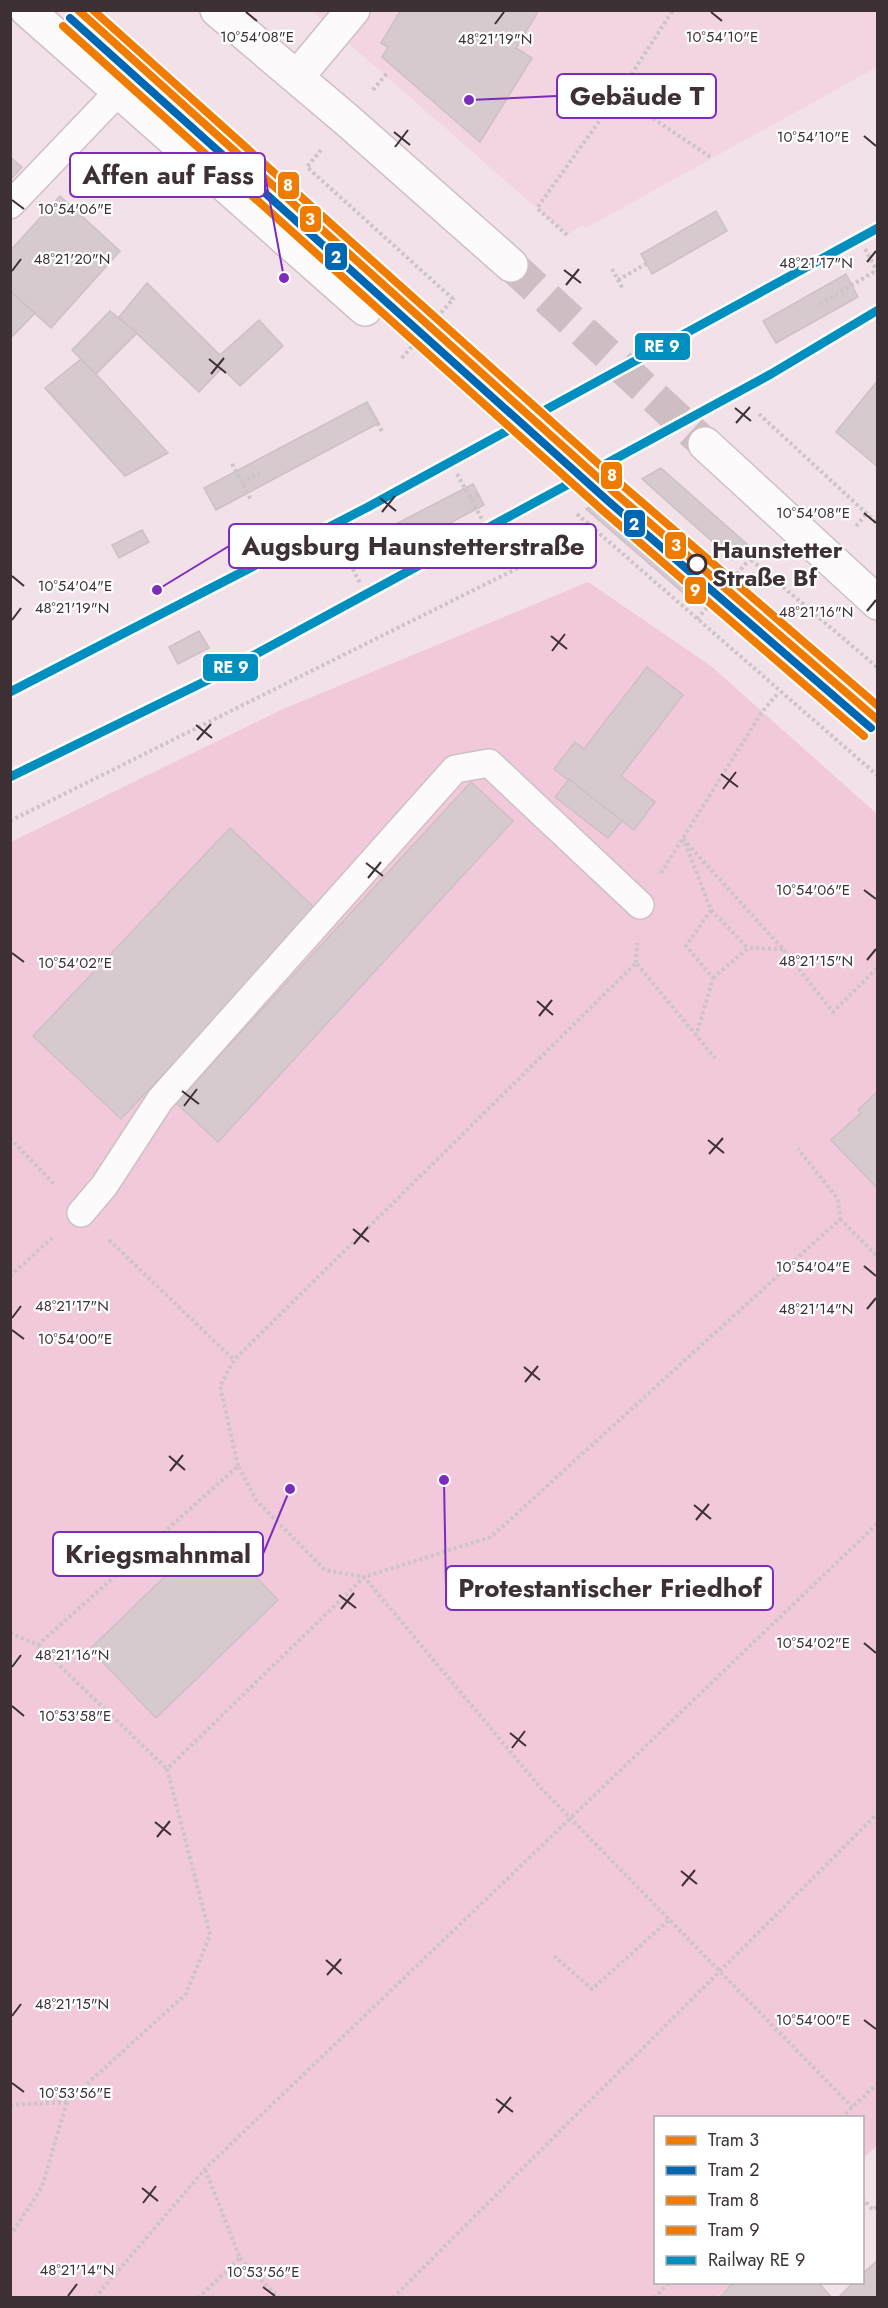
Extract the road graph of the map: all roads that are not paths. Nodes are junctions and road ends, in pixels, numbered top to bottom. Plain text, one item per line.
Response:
1 (27, 10) edge
2 (217, 10) edge
3 (352, 10) edge
4 (297, 77) junction
5 (119, 92) junction
6 (10, 205) edge
7 (511, 265) tunnel mouth
8 (365, 309) dead end
9 (705, 444) tunnel mouth
10 (878, 603) edge
11 (640, 905) road end
12 (81, 1213) road end

1 - 5 main road
2 - 4 main road
3 - 4 main road
4 - 7 main road
5 - 6 lane
5 - 8 main road
9 - 10 main road
11 - 12 lane

